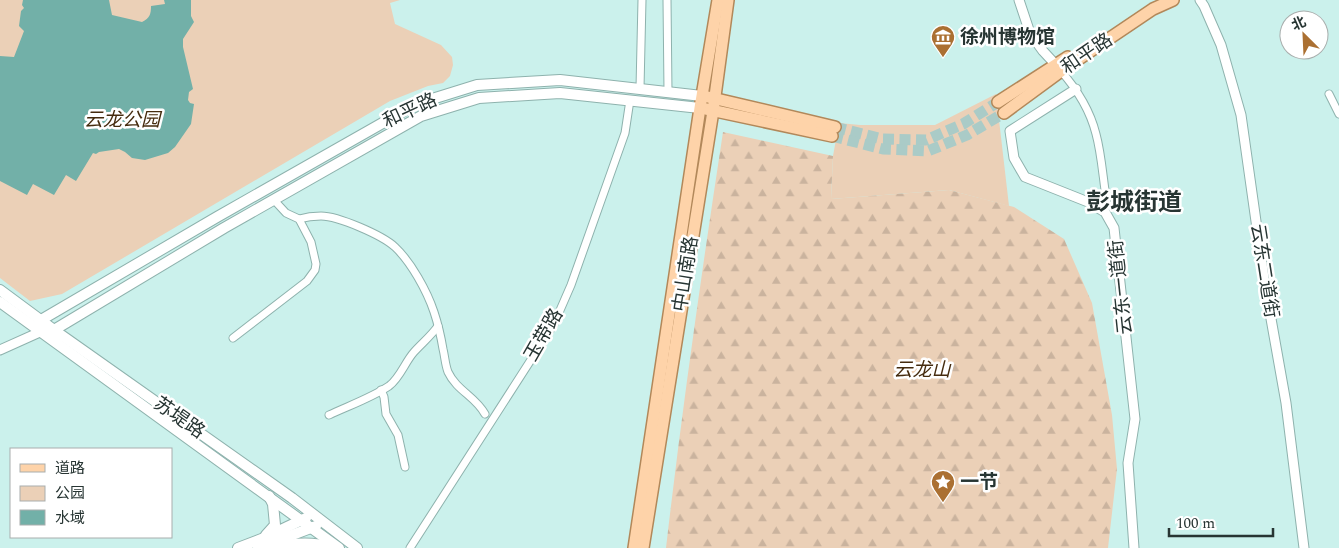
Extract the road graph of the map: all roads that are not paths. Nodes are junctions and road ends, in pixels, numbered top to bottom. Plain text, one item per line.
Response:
1 (642, 0) edge
2 (668, 0) edge
3 (718, 0) edge
4 (728, 0) edge
5 (1019, 0) edge
6 (1155, 0) edge
7 (1173, 0) edge
8 (1200, 0) edge
9 (1058, 68) junction
10 (640, 88) junction
11 (1076, 89) junction
12 (668, 91) junction
13 (1329, 94) dead end
14 (702, 96) junction
15 (714, 99) junction
16 (630, 100) junction
17 (998, 102) tunnel mouth
18 (700, 108) junction
19 (713, 111) junction
20 (1004, 113) tunnel mouth
21 (1339, 114) edge
22 (274, 200) junction
23 (1107, 203) dead end
24 (299, 219) junction
25 (0, 290) edge
26 (0, 302) edge
27 (41, 320) junction
28 (438, 326) junction
29 (54, 330) junction
30 (40, 332) junction
31 (233, 338) dead end
32 (0, 350) edge
33 (380, 390) junction
34 (485, 414) dead end
35 (329, 415) dead end
36 (405, 467) dead end
37 (269, 496) junction
38 (314, 515) junction
39 (301, 520) junction
40 (324, 522) junction
41 (312, 528) junction
42 (264, 538) junction
43 (238, 548) edge
44 (258, 548) edge
45 (277, 548) edge
46 (339, 548) edge
47 (357, 548) edge
48 (410, 548) edge
49 (634, 548) edge
50 (642, 548) edge
51 (1134, 548) edge
52 (1304, 548) edge

1 - 10 street
2 - 12 street
3 - 14 main road, 中山南路
4 - 15 main road, 中山南路
5 - 9 street
6 - 9 main road, 和平路
7 - 9 main road, 和平路
8 - 52 street, 云东二道街
9 - 11 street
9 - 17 main road, 和平路
9 - 20 main road, 和平路
10 - 12 main road, 和平路
10 - 27 main road, 和平路
11 - 23 street
11 - 51 street, 云东一道街
12 - 14 main road, 和平路
13 - 21 street
14 - 15 main road, 和平路
14 - 18 main road, 中山南路
15 - 19 main road, 中山南路
15 - 19 main road, 和平路
16 - 18 main road, 和平路
16 - 22 main road, 和平路
16 - 48 street, 玉带路
18 - 19 main road, 和平路
18 - 49 main road, 中山南路
19 - 50 main road, 中山南路
22 - 24 street
22 - 29 main road, 和平路
24 - 28 street
24 - 31 street
25 - 27 main road, 苏堤路
26 - 30 main road, 苏堤路
27 - 29 main road, 苏堤路
27 - 30 main road
28 - 33 street
28 - 34 street
29 - 30 main road, 和平路
29 - 38 main road, 苏堤路
30 - 32 street, 和平路
30 - 37 main road, 苏堤路
33 - 35 street
33 - 36 street
37 - 39 main road, 苏堤路
37 - 42 main road
38 - 39 main road
38 - 40 main road, 苏堤路
39 - 41 main road, 苏堤路
39 - 42 main road
40 - 41 main road
40 - 47 main road, 苏堤路
41 - 44 main road
41 - 46 main road, 苏堤路
42 - 43 main road
45 - 46 main road

